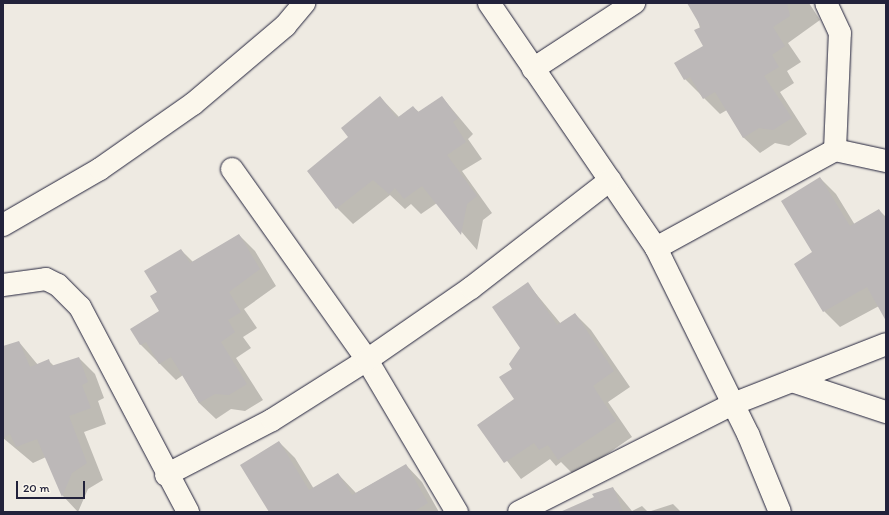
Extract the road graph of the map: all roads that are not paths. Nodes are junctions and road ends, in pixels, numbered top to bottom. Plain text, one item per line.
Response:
1 (304, 3) edge
2 (489, 3) edge
3 (634, 3) edge
4 (826, 3) edge
5 (533, 69) junction
6 (835, 150) junction
7 (886, 161) edge
8 (232, 169) dead end
9 (610, 180) junction
10 (3, 226) edge
11 (656, 248) junction
12 (3, 285) edge
13 (886, 344) edge
14 (367, 360) junction
15 (792, 380) junction
16 (733, 404) junction
17 (886, 412) edge
18 (166, 475) junction
19 (188, 512) edge
20 (457, 512) edge
21 (519, 512) edge
22 (780, 512) edge

1 - 10 street
2 - 5 street
3 - 5 street
4 - 6 street
5 - 9 street
6 - 7 street
6 - 11 street
8 - 14 street
9 - 11 street
9 - 14 street
11 - 16 street
12 - 18 street
13 - 15 street
14 - 18 street
14 - 20 street
15 - 16 street
15 - 17 street
16 - 21 street
16 - 22 street
18 - 19 street

